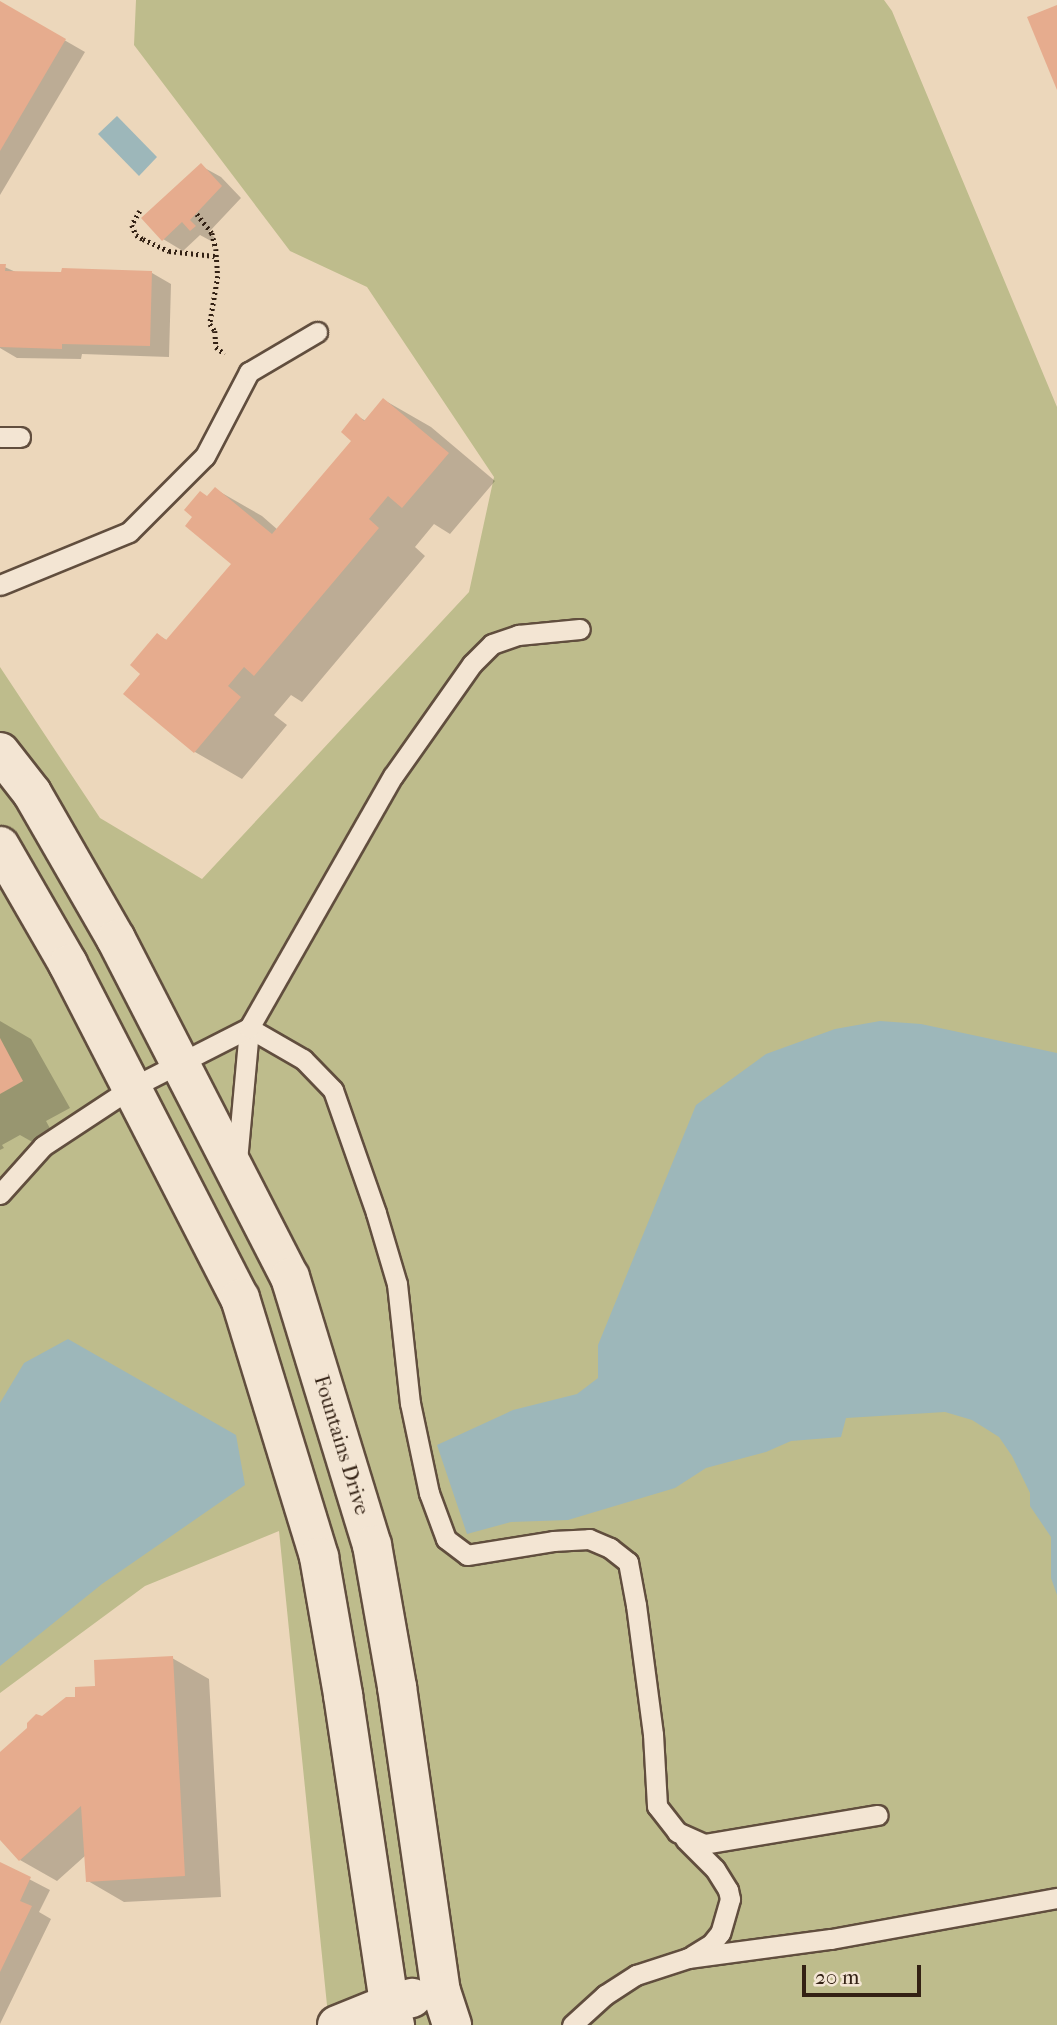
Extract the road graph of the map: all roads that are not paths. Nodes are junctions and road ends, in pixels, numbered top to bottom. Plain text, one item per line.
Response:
1 (317, 332) dead end
2 (0, 437) edge
3 (20, 437) dead end
4 (0, 585) edge
5 (580, 629) dead end
6 (0, 752) edge
7 (0, 846) edge
8 (98, 908) junction
9 (53, 937) junction
10 (249, 1028) junction
11 (178, 1062) junction
12 (131, 1087) junction
13 (235, 1175) junction
14 (0, 1194) edge
15 (878, 1815) dead end
16 (677, 1832) junction
17 (1057, 1898) edge
18 (688, 1958) junction
19 (447, 2008) edge
20 (392, 2014) edge
21 (337, 2025) edge
22 (572, 2025) edge

1 - 4 lane
2 - 3 lane
5 - 10 lane
6 - 8 street, Fountains Drive
7 - 9 street
8 - 9 street
8 - 11 street, Fountains Drive
9 - 12 street
10 - 11 lane
10 - 13 lane
10 - 16 lane
11 - 12 lane
11 - 13 street, Fountains Drive
12 - 14 lane
12 - 20 street
13 - 19 street, Fountains Drive
15 - 16 lane
16 - 18 lane
17 - 18 lane
18 - 22 lane
19 - 20 street
20 - 21 street

